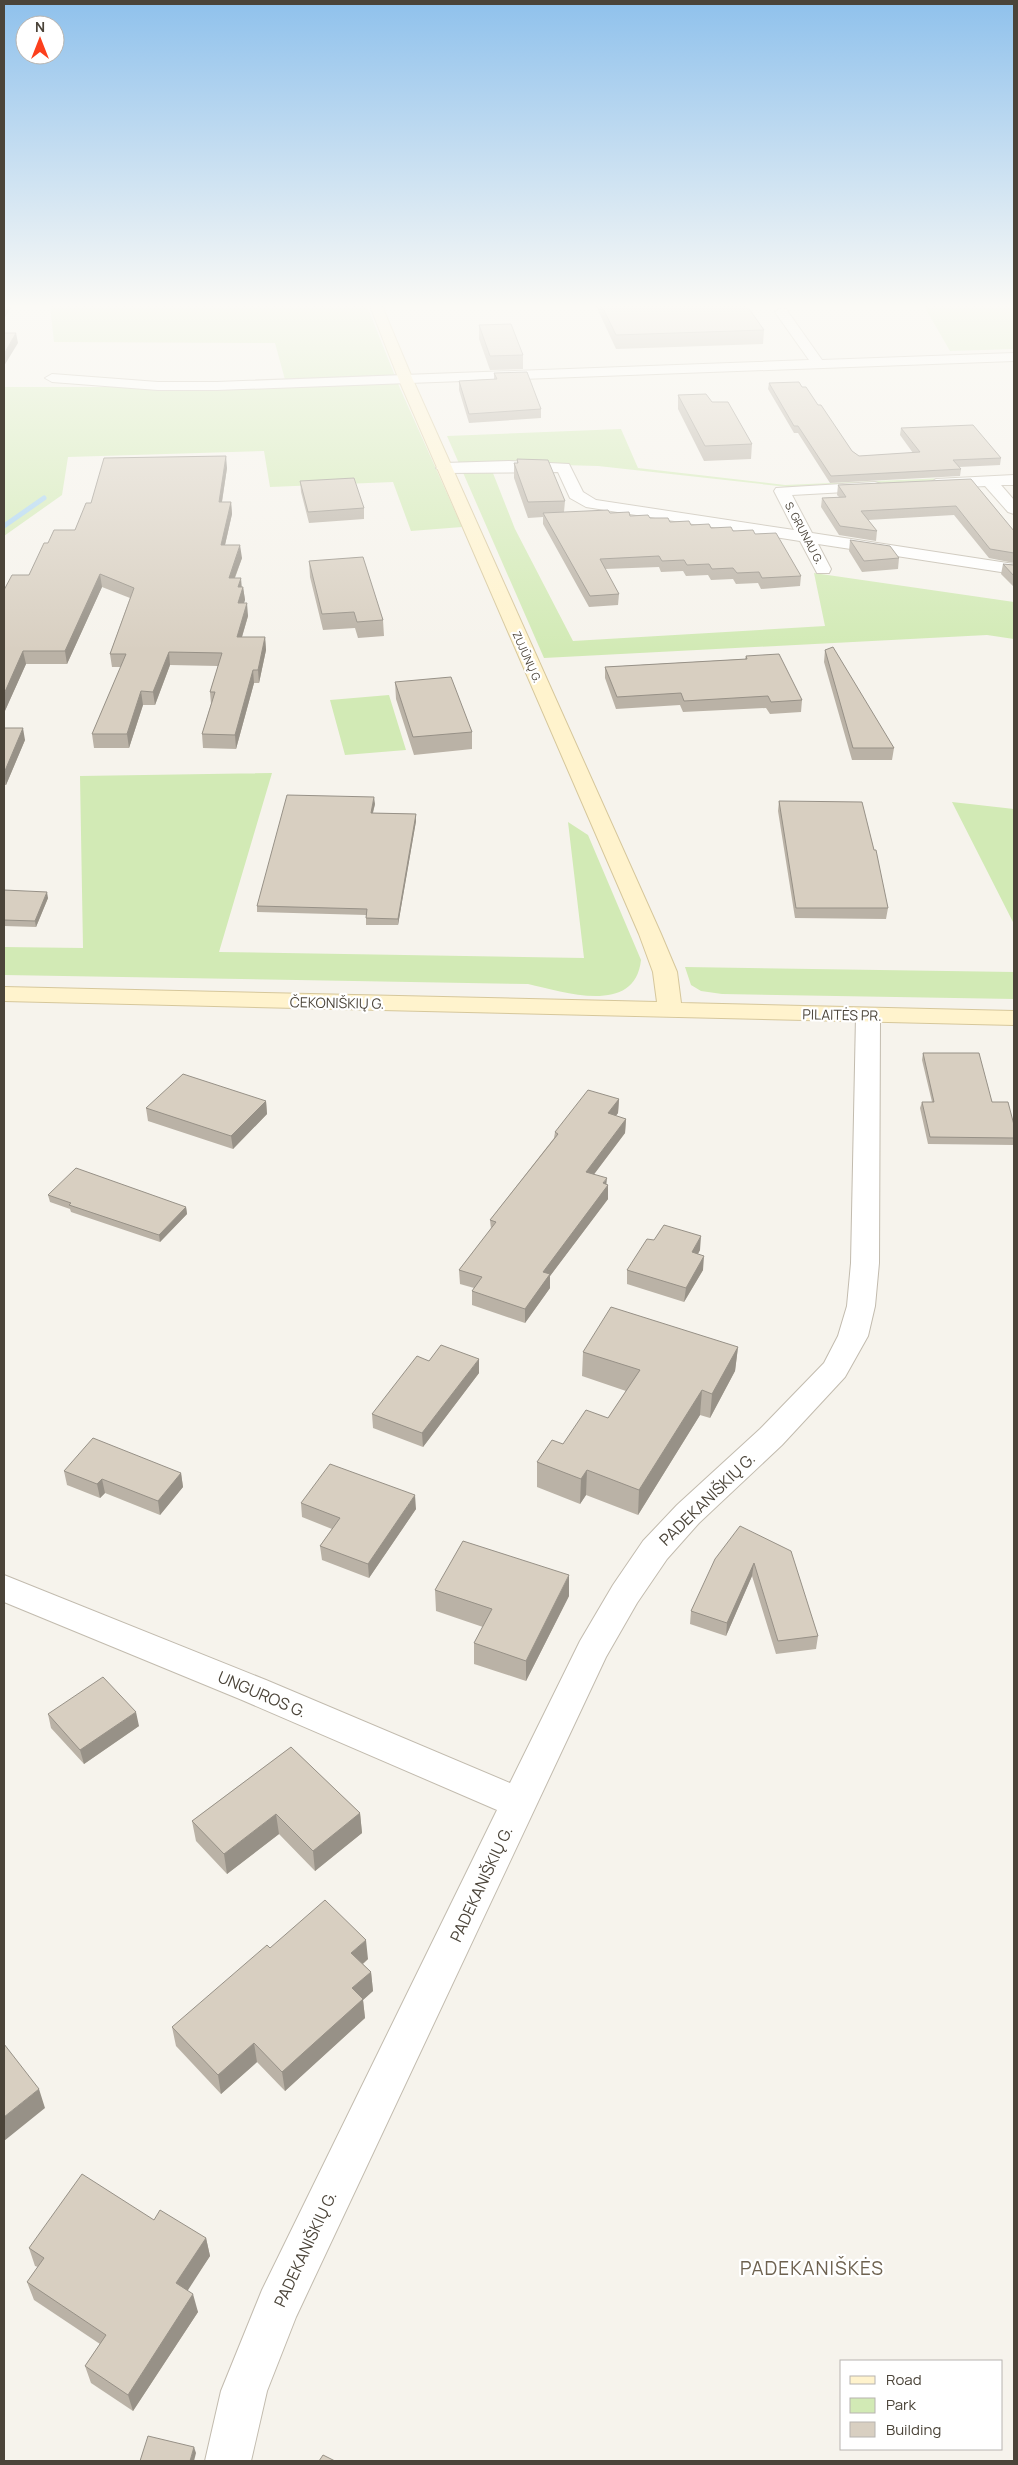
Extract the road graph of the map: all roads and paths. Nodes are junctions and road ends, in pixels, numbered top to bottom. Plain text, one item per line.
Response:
1 (424, 421) edge
2 (444, 468) junction
3 (1014, 480) edge
4 (989, 481) junction
5 (920, 485) edge
6 (890, 486) edge
7 (1014, 509) edge
8 (807, 538) junction
9 (823, 569) dead end
10 (1014, 569) edge
11 (4, 994) edge
12 (670, 1011) junction
13 (868, 1016) junction
14 (1014, 1018) edge
15 (4, 1588) edge
16 (519, 1803) junction
17 (228, 2461) edge

1 - 2 main road, ZUJŪNŲ G.
2 - 8 street
2 - 12 main road, ZUJŪNŲ G.
3 - 4 street
4 - 5 street
4 - 7 street
6 - 8 street, S. GRUNAU G.
8 - 9 street, S. GRUNAU G.
8 - 10 street
11 - 12 main road, ČEKONIŠKIŲ G.
12 - 13 main road, PILAITĖS PR.
13 - 14 main road, PILAITĖS PR.
13 - 16 street, PADEKANIŠKIŲ G.
15 - 16 street, UNGUROS G.
16 - 17 street, PADEKANIŠKIŲ G.

